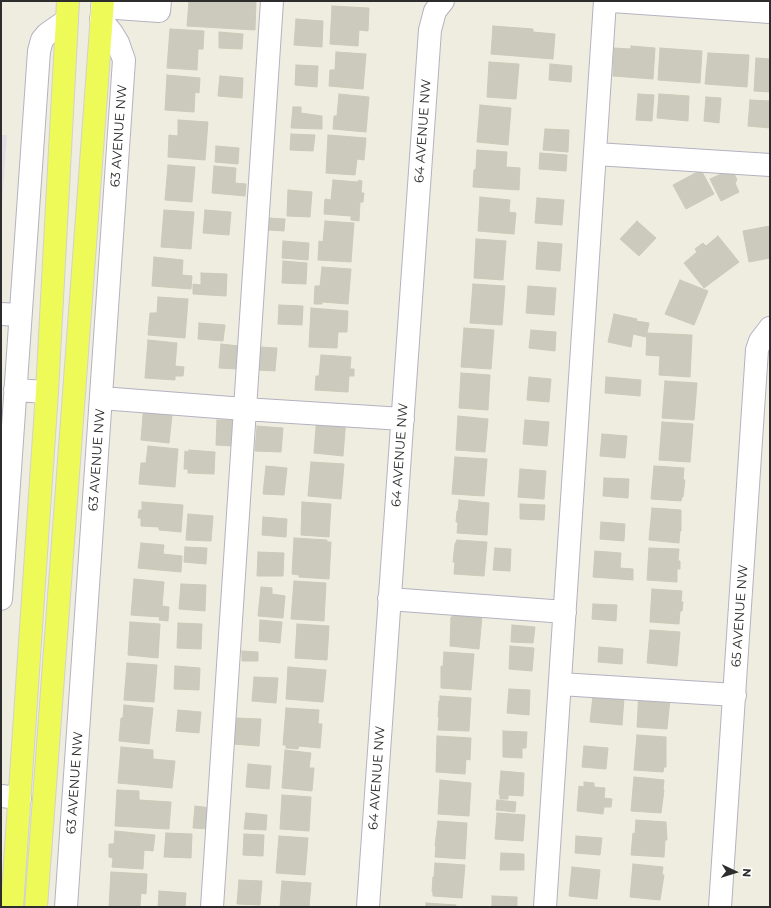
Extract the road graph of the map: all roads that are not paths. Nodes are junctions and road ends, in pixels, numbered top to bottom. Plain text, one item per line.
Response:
1 (160, 1) edge
2 (272, 1) edge
3 (605, 1) edge
4 (612, 1) edge
5 (441, 3) edge
6 (102, 9) edge
7 (67, 10) edge
8 (770, 12) edge
9 (596, 154) junction
10 (770, 165) edge
11 (11, 314) edge
12 (770, 328) edge
13 (15, 390) junction
14 (47, 392) junction
15 (101, 398) junction
16 (244, 409) junction
17 (403, 418) junction
18 (1, 599) edge
19 (389, 599) junction
20 (565, 612) junction
21 (560, 684) junction
22 (735, 695) junction
23 (10, 797) edge
24 (8, 870) edge
25 (12, 907) edge
26 (36, 907) edge
27 (66, 907) edge
28 (212, 907) edge
29 (368, 907) edge
30 (545, 907) edge
31 (720, 907) edge

1 - 6 street
2 - 16 street
3 - 9 street
4 - 8 street
5 - 17 street, 64 AVENUE NW
6 - 15 street, 63 AVENUE NW
6 - 26 main road, 63 AVENUE NW
7 - 11 street
7 - 14 main road
9 - 10 street
9 - 20 street
11 - 13 street
12 - 22 street, 65 AVENUE NW
13 - 14 street
13 - 18 street
14 - 23 main road
15 - 16 street
15 - 27 street, 63 AVENUE NW
16 - 17 street
16 - 28 street
17 - 19 street, 64 AVENUE NW
19 - 20 street
19 - 29 street, 64 AVENUE NW
20 - 21 street
21 - 22 street
21 - 30 street
22 - 31 street, 65 AVENUE NW
23 - 24 main road
24 - 25 main road

